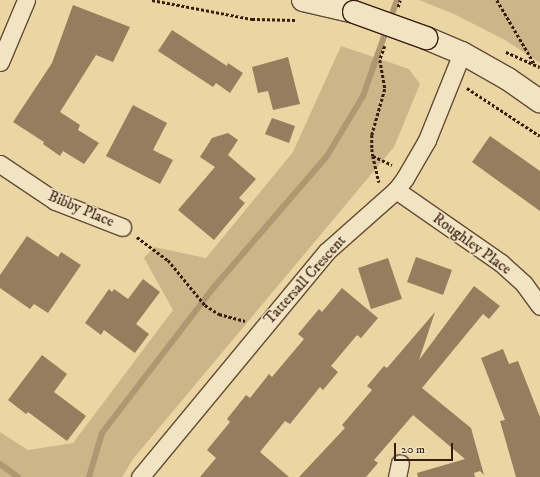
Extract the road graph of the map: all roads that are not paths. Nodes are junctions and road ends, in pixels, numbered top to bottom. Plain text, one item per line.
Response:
1 (26, 0) edge
2 (303, 9) edge
3 (462, 53) junction
4 (0, 62) edge
5 (540, 101) edge
6 (0, 164) edge
7 (388, 189) junction
8 (122, 227) road end
9 (540, 306) edge
10 (140, 477) edge

1 - 4 street
2 - 3 street, bridge
3 - 5 street
3 - 7 street, Tattersall Crescent
6 - 8 street, Bibby Place
7 - 9 street, Roughley Place
7 - 10 street, Tattersall Crescent

